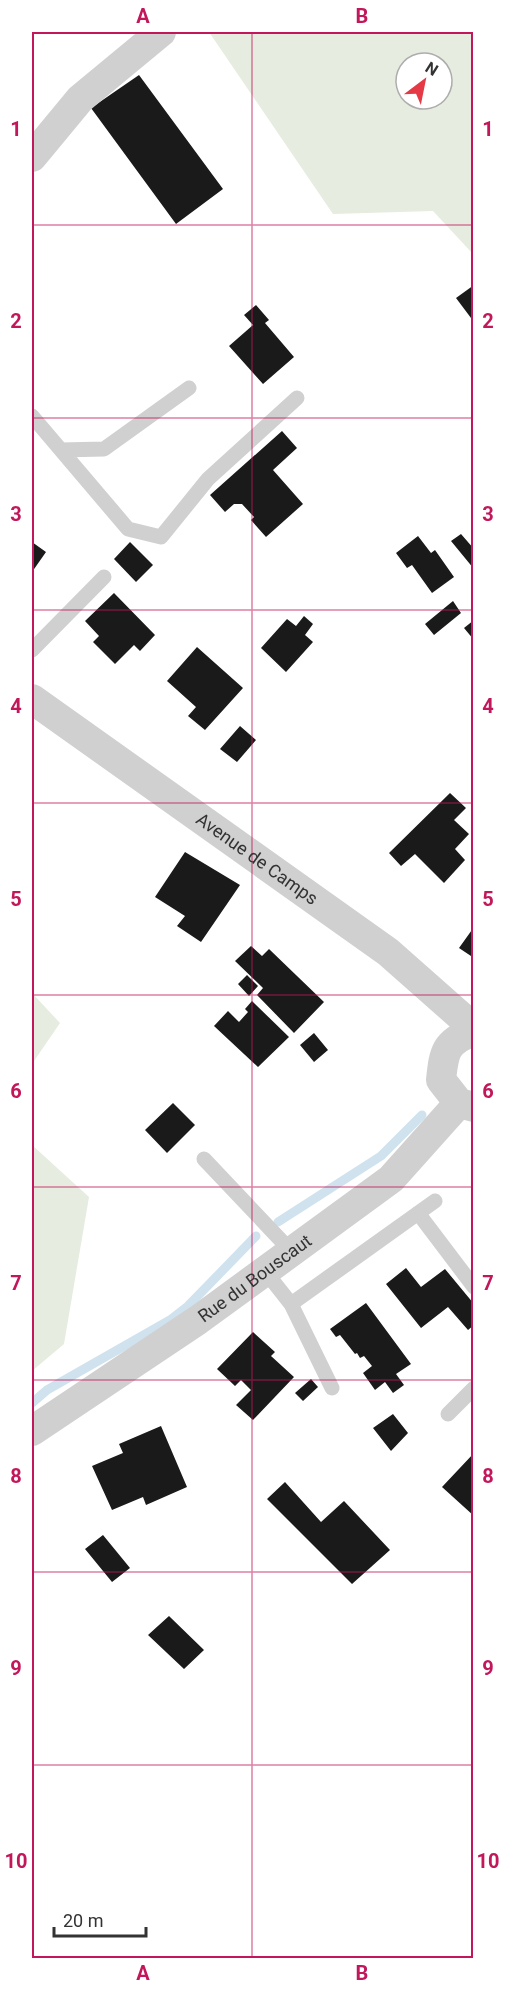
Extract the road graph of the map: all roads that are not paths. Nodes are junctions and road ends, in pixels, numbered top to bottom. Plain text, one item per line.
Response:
1 (161, 32) edge
2 (32, 157) edge
3 (189, 388) dead end
4 (297, 398) dead end
5 (32, 416) edge
6 (61, 450) junction
7 (104, 577) dead end
8 (32, 650) edge
9 (32, 699) edge
10 (474, 1029) edge
11 (466, 1105) edge
12 (204, 1159) dead end
13 (435, 1201) dead end
14 (418, 1213) junction
15 (292, 1252) junction
16 (265, 1271) junction
17 (474, 1287) edge
18 (291, 1304) junction
19 (332, 1388) dead end
20 (474, 1388) edge
21 (448, 1414) dead end
22 (32, 1431) edge

1 - 2 street
3 - 6 lane
4 - 6 lane
5 - 6 lane
7 - 8 lane
9 - 10 street, Avenue de Camps
10 - 11 street
11 - 15 street, Rue du Bouscaut
12 - 15 lane
13 - 14 lane
14 - 17 lane
14 - 18 lane
15 - 16 street, Rue du Bouscaut
16 - 18 lane
16 - 22 street, Rue du Bouscaut
18 - 19 lane
20 - 21 lane

